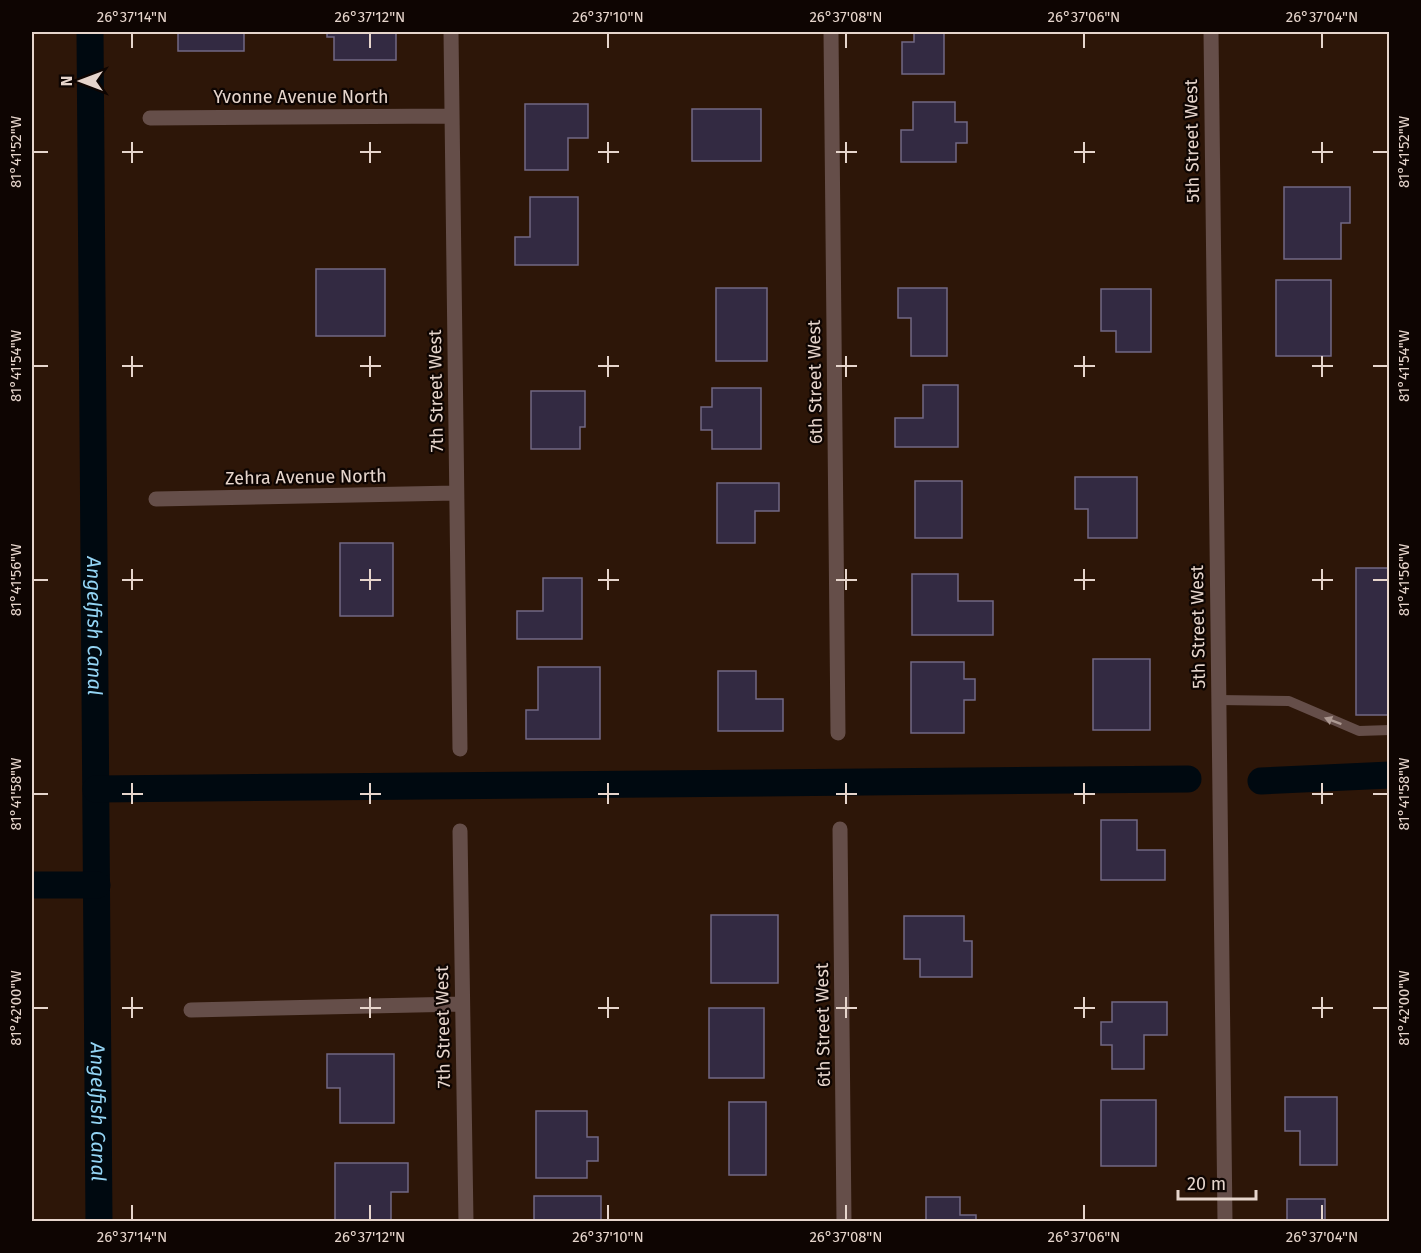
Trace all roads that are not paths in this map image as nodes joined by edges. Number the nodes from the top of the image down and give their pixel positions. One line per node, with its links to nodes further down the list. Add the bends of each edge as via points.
1 (451, 32): 4 (street, 7th Street West)
2 (831, 32): 10 (street, 6th Street West)
3 (1210, 32): 8 (street, 5th Street West)
4 (452, 116): 5 (street, Yvonne Avenue North); 6 (street, 7th Street West)
5 (150, 118)
6 (456, 493): 7 (street, Zehra Avenue North); 11 (street, 7th Street West)
7 (156, 499)
8 (1218, 700): 9 (lane, one-way to 8, via 1359,731 1289,701); 18 (street, 5th Street West)
9 (1389, 730)
10 (838, 733)
11 (460, 749)
12 (840, 829): 17 (street, 6th Street West)
13 (460, 831): 14 (street, 7th Street West)
14 (462, 1004): 15 (street); 16 (street, 7th Street West)
15 (191, 1011)
16 (466, 1221)
17 (844, 1221)
18 (1225, 1221)

